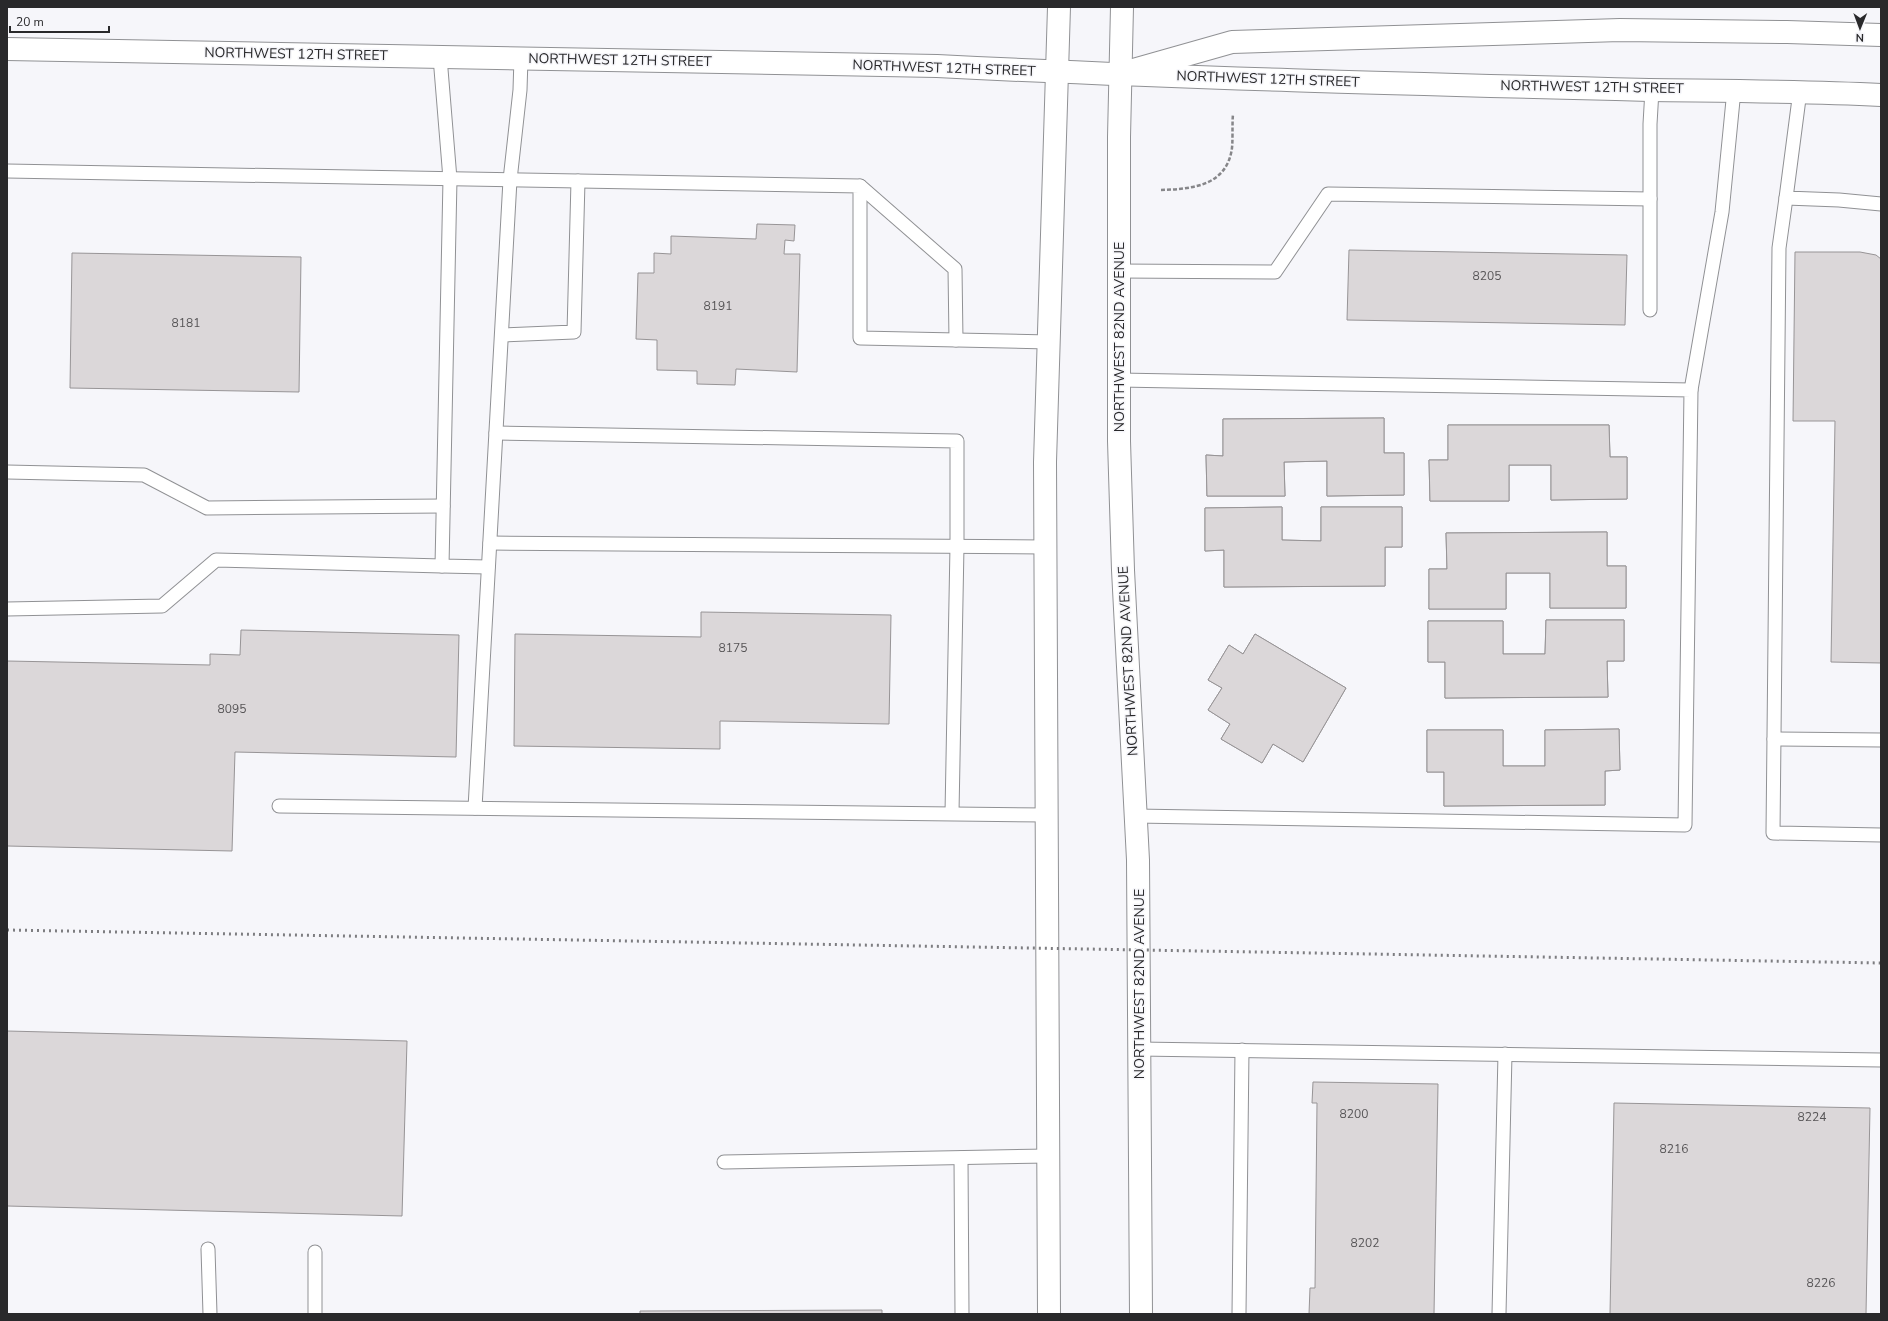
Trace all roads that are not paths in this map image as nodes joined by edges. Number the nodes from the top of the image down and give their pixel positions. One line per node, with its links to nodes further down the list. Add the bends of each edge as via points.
1 (1059, 7): 7 (main road)
2 (1122, 7): 8 (main road, NORTHWEST 82ND AVENUE)
3 (1881, 35): 8 (main road, via 1620,30 1232,42)
4 (7, 49): 5 (main road, NORTHWEST 12TH STREET)
5 (440, 57): 6 (main road, NORTHWEST 12TH STREET); 14 (lane)
6 (521, 58): 7 (main road, NORTHWEST 12TH STREET, via 937,66); 15 (lane)
7 (1057, 73): 8 (main road, NORTHWEST 12TH STREET); 25 (main road)
8 (1119, 74): 9 (main road, NORTHWEST 12TH STREET); 21 (main road, NORTHWEST 82ND AVENUE)
9 (1652, 90): 10 (main road, NORTHWEST 12TH STREET); 19 (lane)
10 (1734, 90): 11 (main road, NORTHWEST 12TH STREET); 27 (lane, via 1722,212)
11 (1800, 91): 12 (main road, NORTHWEST 12TH STREET); 18 (lane)
12 (1881, 95)
13 (7, 171): 14 (lane)
14 (450, 179): 15 (lane); 30 (lane)
15 (510, 180): 16 (lane); 23 (lane)
16 (578, 181): 17 (lane); 23 (lane, via 574,332)
17 (860, 186): 24 (lane, via 955,269); 24 (lane, via 860,338)
18 (1786, 198): 20 (lane); 37 (lane, via 1779,248)
19 (1650, 199): 21 (lane, via 1328,194 1275,272); 22 (lane)
20 (1881, 204)
21 (1119, 271): 26 (main road, NORTHWEST 82ND AVENUE)
22 (1650, 310)
23 (502, 335): 28 (lane)
24 (956, 340): 25 (lane)
25 (1049, 342): 33 (main road)
26 (1119, 380): 27 (lane); 43 (main road, NORTHWEST 82ND AVENUE, via 1121,501)
27 (1691, 390): 43 (lane, via 1685,825)
28 (496, 433): 31 (lane); 32 (lane, via 957,441)
29 (7, 472): 30 (lane, via 144,475 207,508)
30 (443, 506): 34 (lane)
31 (490, 543): 32 (lane); 35 (lane)
32 (957, 546): 33 (lane); 41 (lane)
33 (1045, 547): 42 (main road)
34 (442, 566): 35 (lane); 36 (lane, via 216,560 162,606)
35 (488, 567): 40 (lane)
36 (7, 608)
37 (1774, 739): 38 (lane); 44 (lane, via 1773,833)
38 (1881, 740)
39 (279, 806): 40 (lane)
40 (475, 808): 41 (lane)
41 (952, 813): 42 (lane)
42 (1047, 815): 49 (main road)
43 (1136, 816): 45 (main road, NORTHWEST 82ND AVENUE)
44 (1881, 835)
45 (1139, 1049): 46 (lane); 58 (main road, NORTHWEST 82ND AVENUE)
46 (1242, 1050): 47 (lane); 59 (lane)
47 (1505, 1054): 48 (lane); 60 (lane)
48 (1881, 1060)
49 (1048, 1156): 50 (lane); 57 (main road)
50 (961, 1158): 51 (lane); 56 (lane)
51 (724, 1162)
52 (208, 1249): 54 (lane)
53 (315, 1252): 55 (lane)
54 (210, 1314)
55 (315, 1314)
56 (962, 1314)
57 (1049, 1314)
58 (1140, 1314)
59 (1239, 1314)
60 (1499, 1314)

